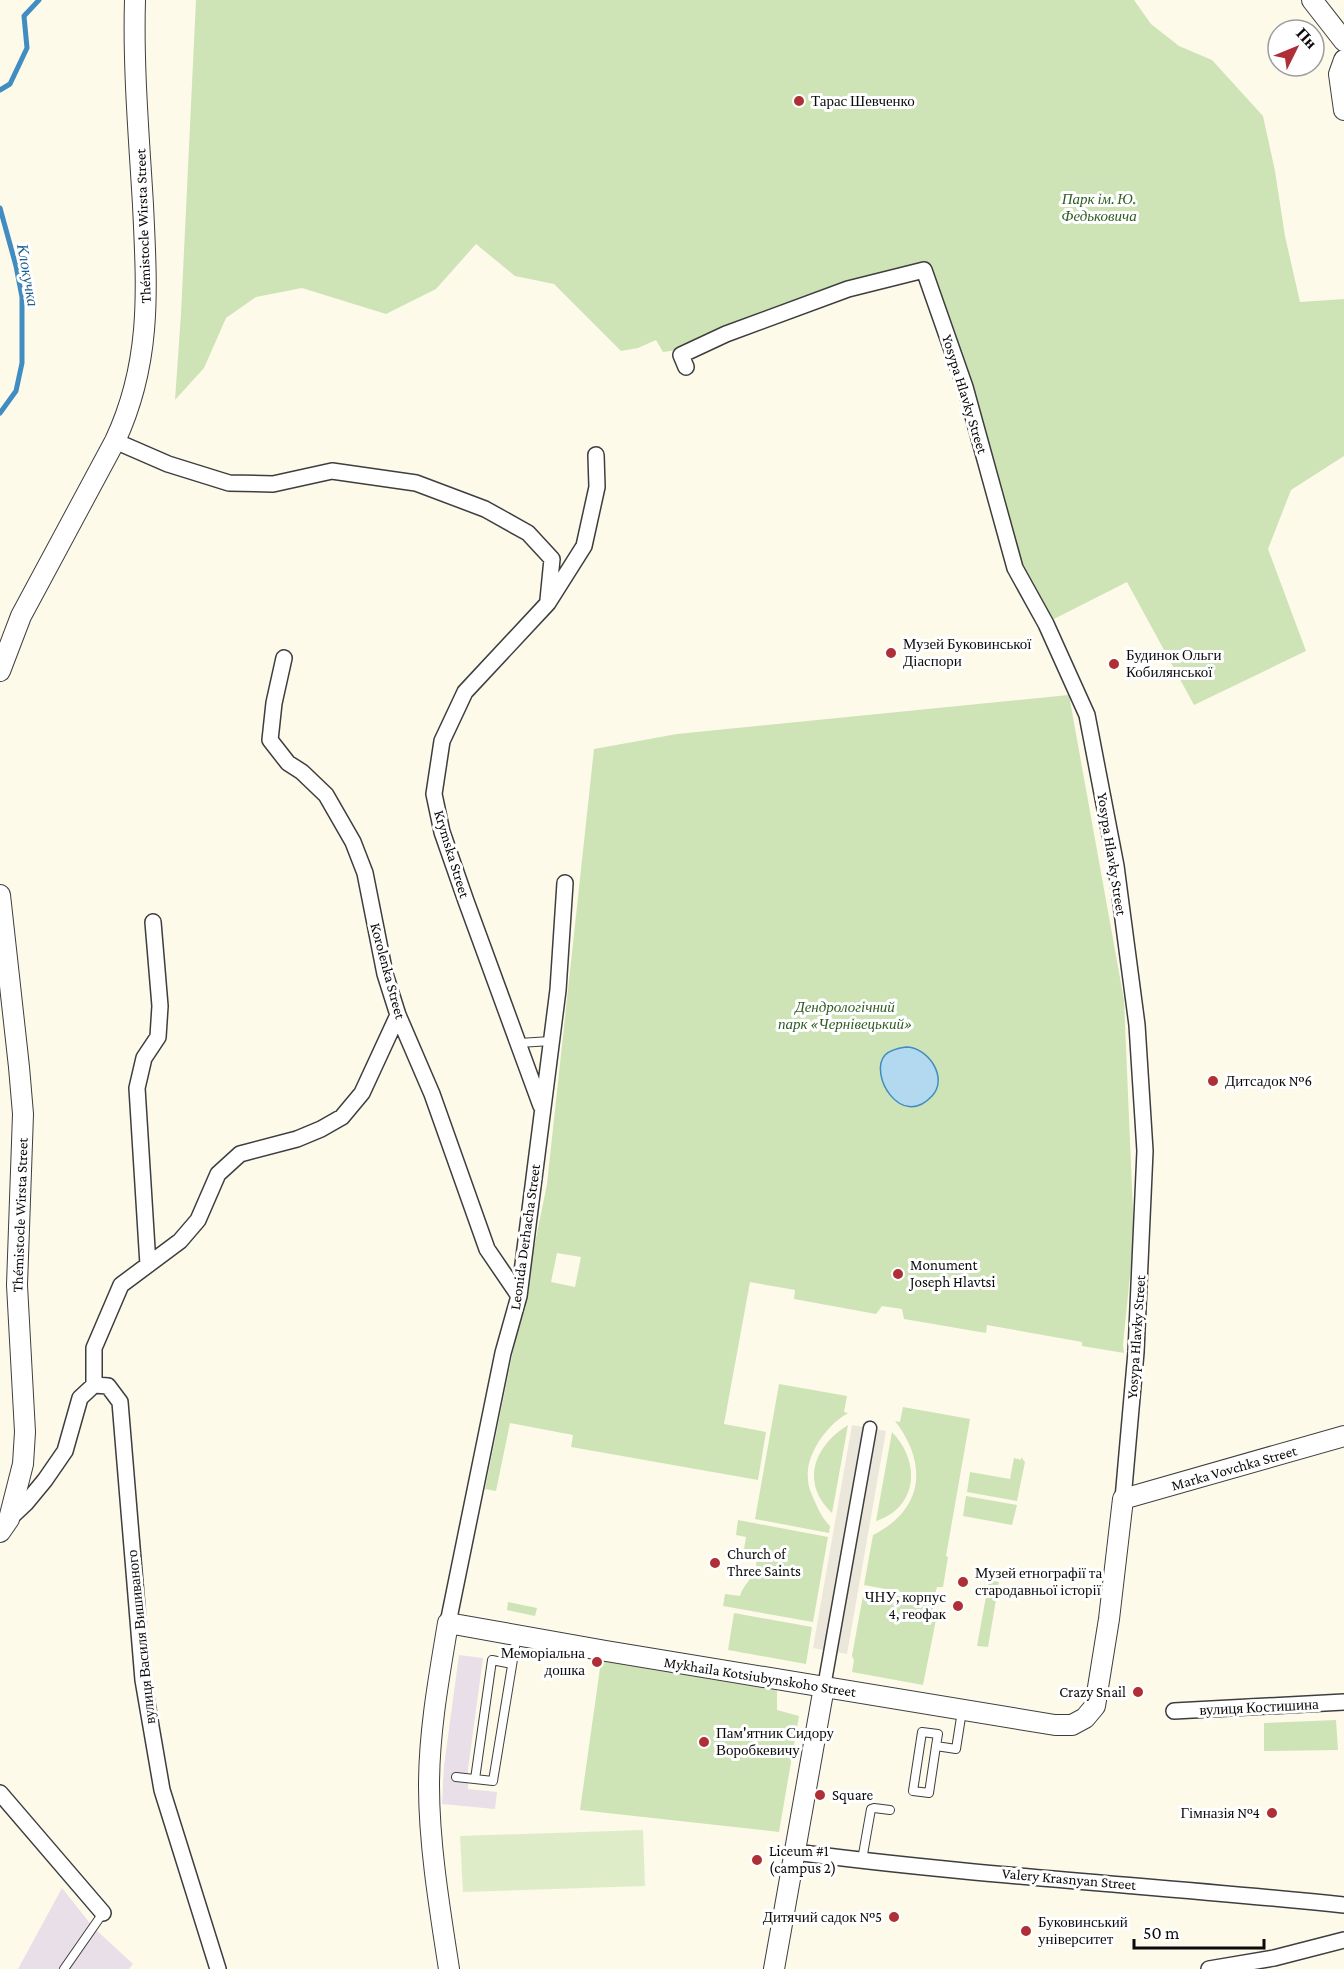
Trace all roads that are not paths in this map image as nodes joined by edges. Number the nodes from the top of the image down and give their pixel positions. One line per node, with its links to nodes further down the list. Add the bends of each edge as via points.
1 (135, 0): 7 (street, Thémistocle Wirsta Street, via 146,322 140,368)
2 (1312, 0): 3 (street)
3 (1344, 41)
4 (1344, 60): 5 (street, via 1339,74)
5 (1344, 110)
6 (686, 367): 24 (street, Yosypa Hlavky Street, via 681,355 726,334 848,289 924,270 965,387 1015,568 1046,624 1087,715 1116,866 1137,1025 1145,1151 1136,1352)
7 (116, 441): 9 (street, via 168,464 229,483 273,484 332,471 416,483 485,509 528,533 552,560); 11 (street, Thémistocle Wirsta Street, via 21,616)
8 (596, 455): 9 (street, Krymska Street, via 597,487 584,546)
9 (548, 603): 17 (street, Krymska Street, via 465,692 442,741 434,794 446,842)
10 (284, 658): 15 (street, Korolenka Street, via 270,740 288,763 326,795 353,843 365,873 385,974)
11 (0, 671)
12 (565, 883): 16 (street, Leonida Derhacha Street)
13 (0, 895): 25 (street, Thémistocle Wirsta Street, via 22,1114 17,1285 25,1432 23,1464)
14 (153, 922): 19 (street, via 160,1006 158,1037 144,1058 137,1088)
15 (398, 1015): 19 (street, via 362,1093 342,1117 297,1139 240,1154 218,1174 198,1220 180,1241); 20 (street, Korolenka Street, via 432,1094 488,1249)
16 (551, 1041): 17 (lane); 18 (street, Leonida Derhacha Street)
17 (519, 1042): 18 (street, Krymska Street)
18 (542, 1111): 20 (street, Leonida Derhacha Street)
19 (148, 1265): 21 (street, via 121,1285 109,1311 94,1348)
20 (519, 1296): 26 (street, Leonida Derhacha Street, via 503,1353)
21 (94, 1384): 25 (street, via 80,1398 65,1451 39,1488); 45 (street, вулиця Василя Вишиваного, via 108,1386 120,1402 150,1724 162,1790)
22 (870, 1428): 29 (street)
23 (1344, 1436): 24 (street, Marka Vovchka Street)
24 (1123, 1499): 33 (street, Yosypa Hlavky Street, via 1095,1706)
25 (4, 1525)
26 (448, 1623): 27 (street, Mykhaila Kotsiubynskoho Street); 46 (street, via 434,1708 429,1787)
27 (516, 1635): 28 (lane); 29 (street, Mykhaila Kotsiubynskoho Street)
28 (512, 1664): 36 (lane, via 493,1781); 36 (lane, via 492,1660)
29 (824, 1688): 31 (street, Mykhaila Kotsiubynskoho Street); 39 (street)
30 (1344, 1702): 32 (street, вулиця Костишина)
31 (963, 1710): 33 (street, Mykhaila Kotsiubynskoho Street); 34 (lane, via 956,1749)
32 (1173, 1711)
33 (1072, 1725)
34 (936, 1746): 34 (lane, via 929,1793 913,1791 922,1732 938,1734)
35 (456, 1777): 36 (lane)
36 (475, 1779)
37 (0, 1793): 42 (street)
38 (890, 1810): 40 (lane, via 871,1809)
39 (795, 1852): 40 (street, Valery Krasnyan Street); 47 (street)
40 (862, 1860): 41 (street, Valery Krasnyan Street)
41 (1344, 1905)
42 (103, 1913): 44 (lane)
43 (1344, 1940): 48 (street)
44 (64, 1969)
45 (218, 1969)
46 (449, 1969)
47 (774, 1969)
48 (1209, 1969)

